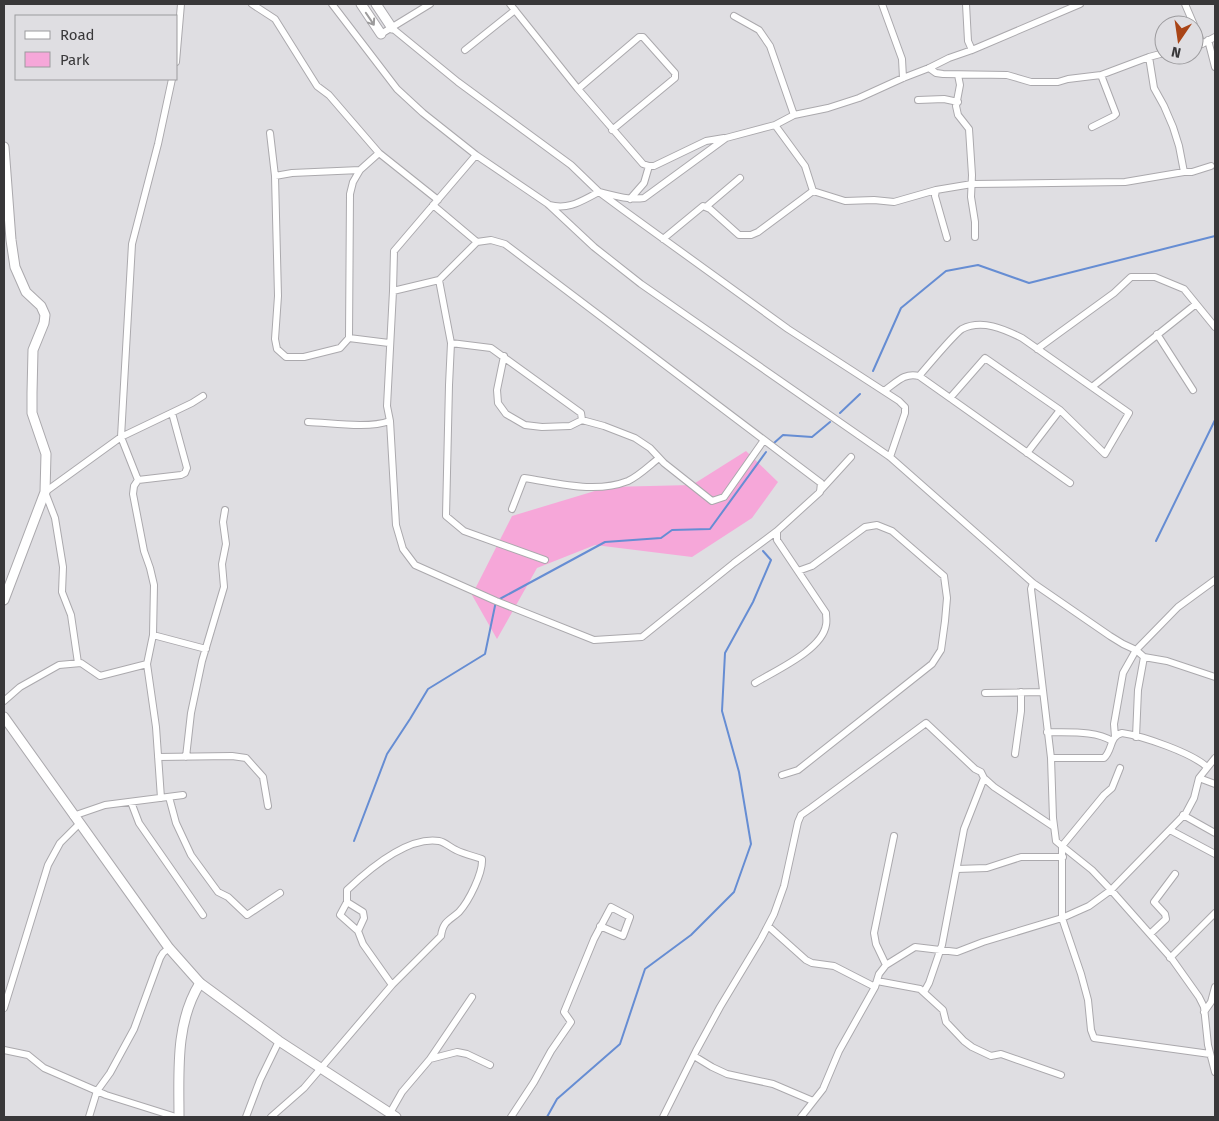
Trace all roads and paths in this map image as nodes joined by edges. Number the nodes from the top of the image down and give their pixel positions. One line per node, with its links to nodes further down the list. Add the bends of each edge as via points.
1 (181, 4): 16 (street)
2 (252, 4): 38 (street, via 274,19 317,86 329,95)
3 (332, 4): 39 (street, via 397,89)
4 (361, 4): 14 (street, one-way to 14)
5 (376, 4): 13 (street)
6 (430, 4): 13 (street)
7 (510, 4): 11 (street)
8 (882, 4): 26 (street, via 902,60)
9 (966, 4): 19 (street, via 968,40)
10 (1080, 4): 19 (street)
11 (515, 10): 18 (street); 28 (street)
12 (734, 16): 31 (street, via 759,30 770,46)
13 (392, 28): 14 (street); 48 (street, via 458,82 571,165)
14 (380, 34)
15 (1215, 37): 17 (street)
16 (178, 39)
17 (1205, 42): 23 (street)
18 (465, 50)
19 (972, 50): 22 (street)
20 (1154, 56): 21 (street)
21 (1149, 57): 25 (street); 43 (street, via 1154,88 1173,127)
22 (929, 68): 24 (street, via 936,73); 26 (street)
23 (1215, 68)
24 (958, 75): 25 (street, via 1007,75 1042,83); 30 (street)
25 (1101, 75): 33 (street, via 1116,114)
26 (903, 78): 31 (street, via 860,98)
27 (172, 80): 80 (street, via 132,244)
28 (578, 89): 34 (street); 34 (street, via 639,37 643,37 675,74 675,78)
29 (918, 100): 30 (street)
30 (958, 102): 46 (street, via 958,115 968,129)
31 (794, 115): 32 (street)
32 (775, 125): 36 (street); 49 (street, via 805,166)
33 (1092, 127)
34 (612, 130): 40 (street, via 643,164)
35 (270, 133): 44 (street)
36 (726, 138): 40 (street, via 706,141); 50 (street, via 644,198)
37 (4, 147): 88 (street, via 15,267 26,292 45,315 33,350 32,413 46,454)
38 (379, 154): 42 (street); 51 (street)
39 (476, 155): 51 (street); 52 (street)
40 (649, 166): 50 (street, via 644,183)
41 (1211, 166): 43 (street)
42 (360, 170): 44 (street); 64 (street, via 350,194)
43 (1184, 172): 46 (street, via 1125,182)
44 (275, 176): 64 (street, via 277,349 286,357 304,357 340,348)
45 (740, 178): 54 (street)
46 (972, 184): 47 (street); 55 (street)
47 (936, 190): 49 (street, via 894,202 845,201); 56 (street)
48 (599, 192): 50 (street); 52 (street, via 573,205 560,208); 57 (street)
49 (813, 192): 54 (street, via 750,235 739,235)
50 (630, 199)
51 (438, 200): 53 (street)
52 (548, 204): 83 (street, via 594,247 641,284)
53 (433, 205): 58 (street); 60 (street, via 394,251)
54 (707, 206): 57 (street)
55 (975, 237)
56 (947, 238)
57 (664, 239): 72 (street, via 788,329)
58 (477, 242): 59 (street); 81 (street, via 491,240 505,244)
59 (439, 280): 60 (street); 66 (street)
60 (393, 291): 65 (street)
61 (1196, 304): 62 (street); 63 (street); 67 (street, via 1184,288 1155,277 1131,278)
62 (1215, 327)
63 (1157, 334): 70 (street); 71 (street)
64 (349, 338): 65 (street)
65 (389, 343): 78 (street, via 387,406)
66 (451, 343): 68 (street, via 491,348); 93 (street, via 446,516 464,531)
67 (1037, 348): 69 (street, via 1005,329 974,326 961,330); 70 (street)
68 (504, 356): 77 (street, via 581,413); 77 (street, via 497,390 498,403 506,414 525,425 542,428 570,426)
69 (919, 376): 72 (street, via 905,376); 74 (street)
70 (1092, 387): 75 (street, via 1129,413 1105,454)
71 (1194, 390)
72 (884, 392): 83 (street, via 905,407)
73 (203, 396): 76 (street)
74 (950, 398): 75 (street, via 985,358); 82 (street)
75 (1060, 410): 82 (street)
76 (172, 413): 80 (street); 86 (street, via 185,472)
77 (582, 420): 85 (street, via 635,438)
78 (390, 421): 79 (street, via 382,424); 92 (street, via 396,525 403,549 415,566 594,640 642,637)
79 (308, 422)
80 (121, 437): 86 (street); 88 (street)
81 (764, 440): 85 (street, via 724,498 712,501); 89 (street, via 821,483)
82 (1027, 453): 87 (street)
83 (890, 456): 96 (street)
84 (851, 457): 89 (street)
85 (659, 458): 90 (street, via 630,480 608,488 524,478)
86 (138, 480): 98 (street, via 133,494 154,585)
87 (1070, 483)
88 (45, 492): 97 (street); 102 (street, via 55,518 63,567 62,592 70,615)
89 (820, 492): 92 (street)
90 (512, 509)
91 (225, 510): 99 (street, via 224,587)
92 (777, 531): 94 (street, via 777,540)
93 (545, 560)
94 (798, 571): 105 (street, via 826,613 826,625 820,639 807,652); 121 (street, via 812,566 865,527 877,525 892,531 944,576 947,598 941,650 932,664 798,770)
95 (1215, 580): 100 (street, via 1178,607)
96 (1033, 583): 100 (street); 107 (street)
97 (4, 600)
98 (153, 635): 99 (street); 103 (street)
99 (206, 649): 116 (street, via 191,713)
100 (1136, 650): 101 (street); 113 (street, via 1123,673)
101 (1144, 657): 104 (street); 112 (street, via 1138,690)
102 (78, 663): 103 (street, via 100,676); 109 (street, via 56,666)
103 (147, 664): 115 (street)
104 (1215, 677)
105 (755, 683)
106 (1021, 692): 107 (street); 108 (street); 114 (street)
107 (1042, 692): 111 (street)
108 (985, 693)
109 (4, 701)
110 (4, 717): 131 (street)
111 (1047, 732): 113 (street, via 1093,734); 117 (street)
112 (1136, 736): 113 (street, via 1122,733); 119 (street, via 1200,760)
113 (1113, 739): 117 (street, via 1104,758)
114 (1015, 754)
115 (158, 757): 116 (street); 127 (street)
116 (186, 757): 129 (street, via 246,758 263,777)
117 (1051, 758): 133 (street)
118 (1215, 758): 119 (street)
119 (1207, 767): 123 (street)
120 (1120, 768): 137 (street, via 1112,788)
121 (782, 775)
122 (984, 778): 133 (street); 140 (street, via 964,829); 149 (street, via 926,723 801,815 784,886)
123 (1199, 778): 124 (street); 130 (street, via 1194,798)
124 (1215, 784)
125 (184, 795): 126 (street)
126 (169, 797): 127 (street); 143 (street, via 187,847 218,892 247,915)
127 (161, 798): 128 (street)
128 (131, 802): 131 (street, via 99,806); 146 (street, via 139,822)
129 (268, 806)
130 (1183, 815): 134 (street); 135 (street)
131 (73, 816): 132 (street)
132 (79, 824): 152 (street); 162 (street, via 60,843 48,866)
133 (1054, 827): 137 (street, via 1056,841)
134 (1170, 830): 138 (street); 142 (street)
135 (1215, 833)
136 (894, 836): 155 (street, via 874,933)
137 (1062, 846): 139 (street); 142 (street)
138 (1215, 854)
139 (1062, 857): 140 (street, via 1021,857 986,868); 147 (street)
140 (957, 868): 153 (street)
141 (1175, 874): 151 (street, via 1154,902 1166,919)
142 (1111, 890): 147 (street, via 1089,906); 151 (street)
143 (280, 893)
144 (347, 902): 150 (street, via 340,915); 150 (street, via 363,912); 158 (street, via 347,890 358,879 394,853 424,841 441,841 482,859 476,882 460,911 447,921 441,936)
145 (1215, 913): 154 (street)
146 (203, 915)
147 (1062, 918): 153 (street, via 957,952); 167 (street, via 1088,1000 1094,1038)
148 (600, 926): 148 (street, via 611,906 630,917 622,936); 181 (street, via 564,1012 571,1022)
149 (768, 926): 157 (street, via 806,960 834,966); 168 (street)
150 (358, 931): 158 (street, via 363,944)
151 (1150, 934): 154 (street)
152 (169, 948): 156 (street); 174 (street, via 160,958 134,1029)
153 (940, 950): 155 (street, via 915,947); 160 (street)
154 (1170, 958): 163 (street, via 1202,1001)
155 (886, 965): 157 (street)
156 (200, 983): 164 (street); 178 (street, via 186,1012 180,1051)
157 (876, 984): 160 (street, via 916,987); 175 (street, via 823,1089)
158 (392, 985): 171 (street)
159 (1215, 987): 163 (street)
160 (924, 992): 173 (street, via 942,1010 952,1029 972,1048 991,1056 1001,1054)
161 (472, 997): 169 (street)
162 (4, 1008)
163 (1204, 1012): 165 (street)
164 (279, 1041): 171 (street); 179 (street)
165 (1212, 1045): 167 (street)
166 (4, 1050): 174 (street, via 28,1055 44,1068)
167 (1210, 1054): 172 (street)
168 (694, 1056): 175 (street, via 727,1074 773,1084); 182 (street)
169 (430, 1059): 170 (street, via 457,1052); 176 (street, via 402,1092)
170 (490, 1065)
171 (322, 1068): 176 (street); 180 (street)
172 (1215, 1072)
173 (1061, 1075)
174 (98, 1091): 177 (street); 178 (street)
175 (813, 1101): 183 (street)
176 (393, 1115)
177 (89, 1117)
178 (178, 1117)
179 (246, 1117)
180 (271, 1117)
181 (511, 1117)
182 (663, 1117)
183 (801, 1117)

